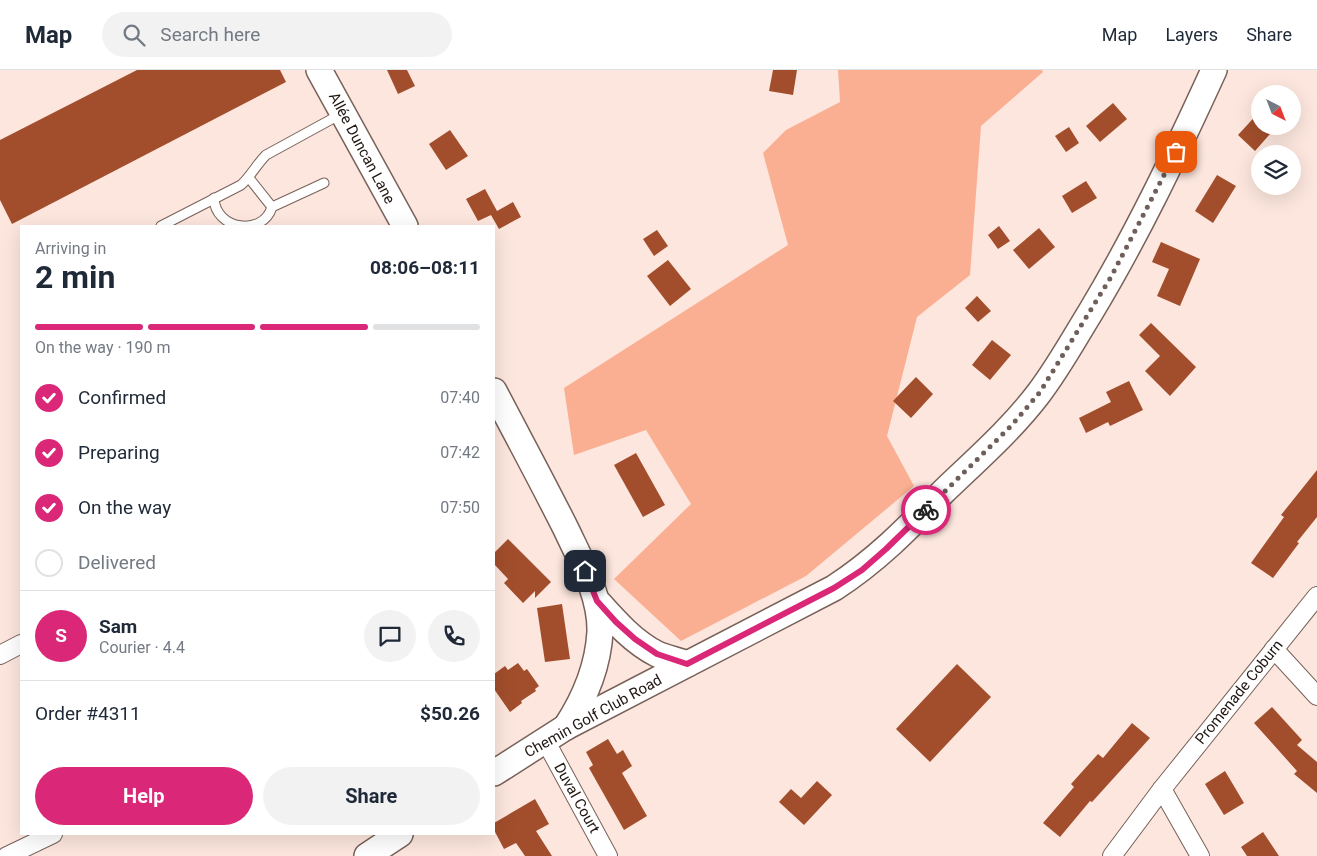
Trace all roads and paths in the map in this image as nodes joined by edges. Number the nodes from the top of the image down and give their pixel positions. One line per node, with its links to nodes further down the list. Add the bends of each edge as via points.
1 (320, 70): 3 (street, Allée Duncan Lane)
2 (1214, 70): 18 (street, Chemin Golf Club Road, via 1176,152 1111,277 1040,392 1012,425 862,570 834,588)
3 (343, 112): 4 (lane, via 266,155); 11 (street, Allée Duncan Lane)
4 (249, 178): 6 (lane); 7 (lane)
5 (324, 183): 7 (lane)
6 (214, 198): 8 (lane); 9 (lane, via 218,215)
7 (272, 207): 10 (lane, via 269,216)
8 (163, 225)
9 (236, 225)
10 (252, 225)
11 (404, 225)
12 (495, 394): 14 (street, via 555,506)
13 (1317, 596): 16 (street, Promenade Coburn)
14 (597, 601): 18 (street, via 635,639 657,654); 20 (street, via 598,655 581,704)
15 (20, 645): 17 (street)
16 (1274, 649): 19 (street); 23 (street, Promenade Coburn)
17 (0, 655)
18 (687, 664): 20 (street, Chemin Golf Club Road)
19 (1317, 696)
20 (566, 727): 21 (street, Chemin Golf Club Road)
21 (545, 740): 22 (street, Chemin Golf Club Road); 28 (street, Duval Court)
22 (495, 772)
23 (1162, 789): 29 (street, Promenade Coburn); 30 (street)
24 (51, 835): 26 (street)
25 (398, 835): 27 (street)
26 (8, 856)
27 (367, 856)
28 (608, 856)
29 (1112, 856)
30 (1200, 856)

